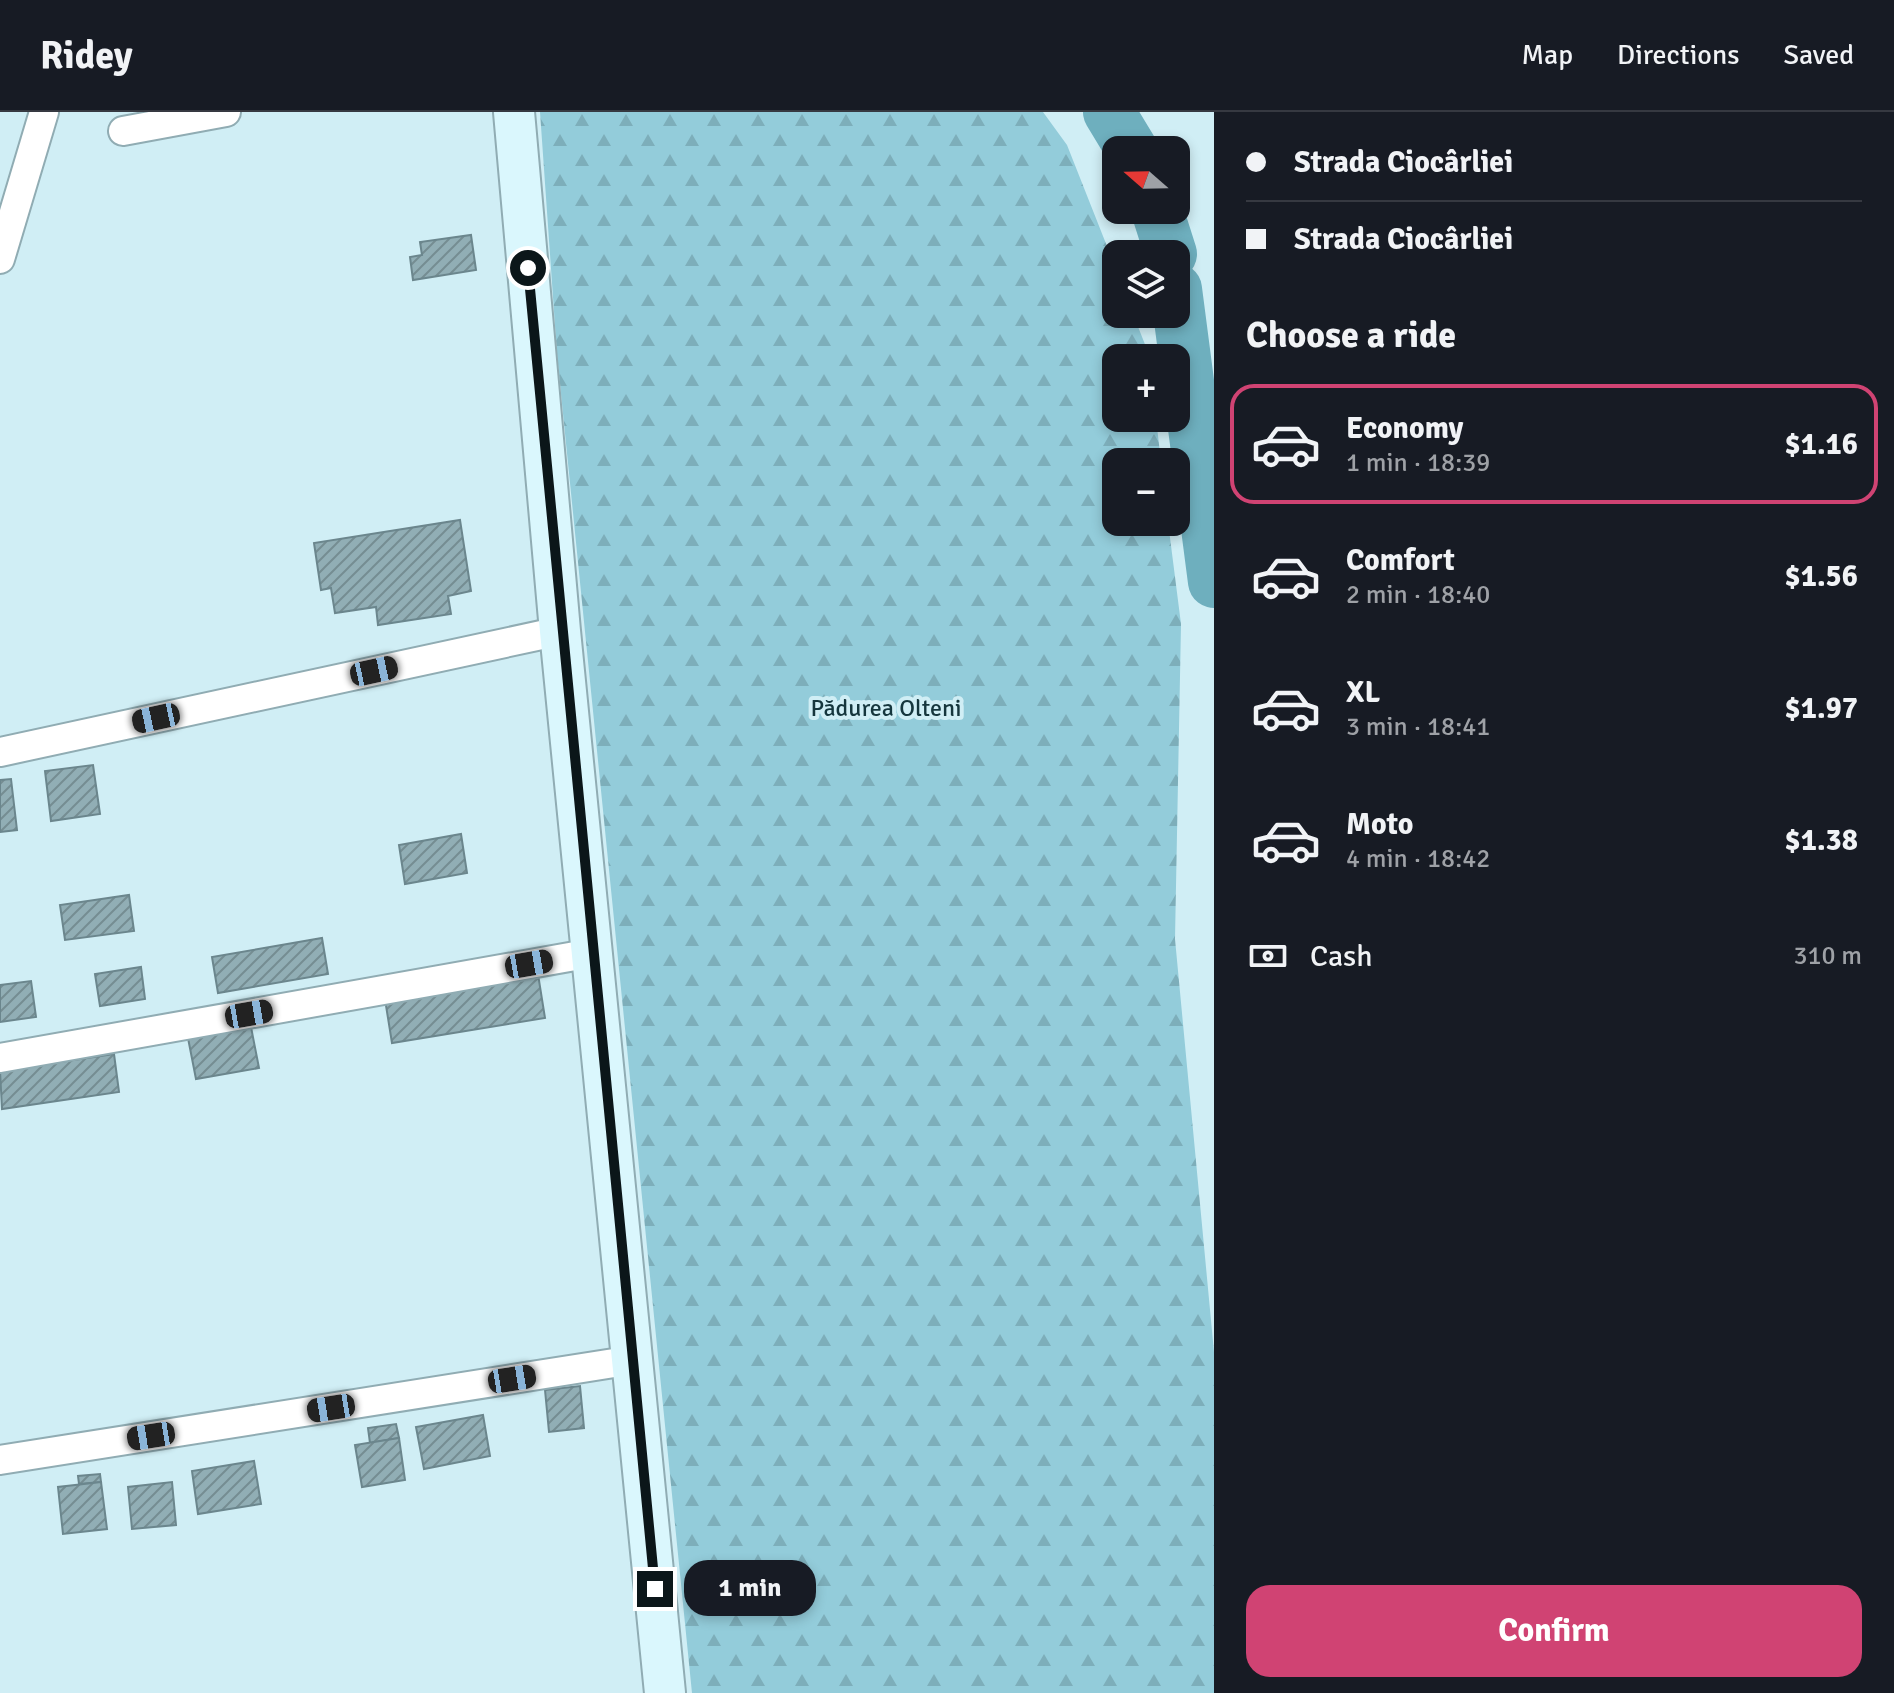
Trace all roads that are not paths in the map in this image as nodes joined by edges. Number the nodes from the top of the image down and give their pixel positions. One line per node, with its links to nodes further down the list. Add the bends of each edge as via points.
1 (44, 112): 5 (street)
2 (226, 112): 4 (street)
3 (514, 112): 6 (street)
4 (123, 131)
5 (0, 259)
6 (560, 631): 7 (street); 8 (street)
7 (0, 752)
8 (592, 953): 9 (street); 10 (street)
9 (0, 1058)
10 (633, 1360): 11 (street); 12 (street)
11 (0, 1460)
12 (665, 1693)

